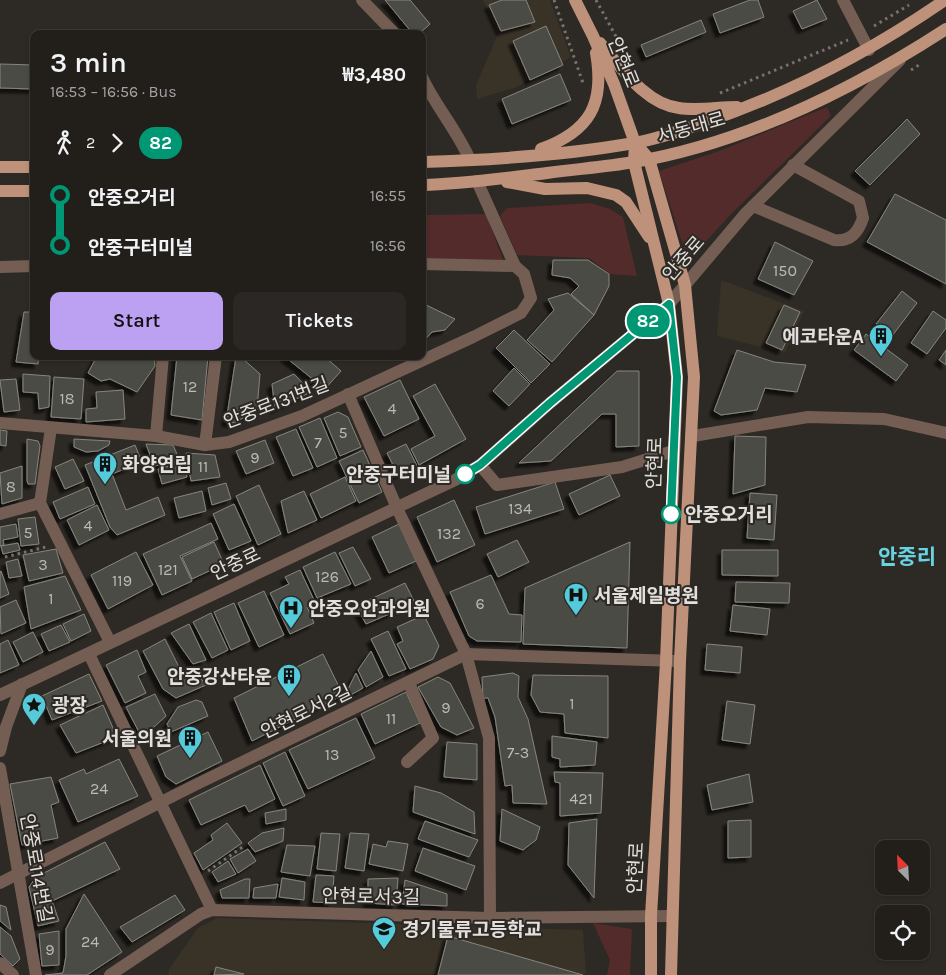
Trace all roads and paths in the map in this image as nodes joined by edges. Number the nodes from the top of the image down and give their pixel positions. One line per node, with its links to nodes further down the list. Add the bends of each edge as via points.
1 (362, 0): 10 (street)
2 (554, 0): 17 (path)
3 (575, 0): 11 (main road, 안현로)
4 (596, 0): 13 (path)
5 (843, 0): 14 (street)
6 (945, 0): 14 (main road, 서동대로)
7 (910, 4): 8 (path)
8 (874, 26)
9 (946, 29): 15 (main road, 서동대로)
10 (391, 30)
11 (594, 36): 19 (main road, via 637,86 655,99 678,108); 20 (main road, 안현로); 21 (main road, via 598,92 591,115 566,137)
12 (849, 40): 18 (path)
13 (624, 50)
14 (869, 50): 19 (main road, 서동대로)
15 (903, 57): 22 (main road, 서동대로, via 782,116 717,140); 26 (street, 안중로)
16 (426, 86): 23 (street, via 460,136)
17 (584, 87)
18 (712, 96)
19 (751, 106): 20 (main road, 서동대로)
20 (635, 143): 21 (main road, 서동대로); 22 (main road); 25 (main road, 안현로)
21 (521, 157): 23 (main road, 서동대로)
22 (650, 159): 25 (main road, 서동대로); 40 (main road, 안현로)
23 (470, 160): 24 (main road, 서동대로)
24 (426, 162)
25 (634, 162): 29 (main road, 서동대로); 35 (main road, 안현로)
26 (793, 165): 34 (street, 안중로); 34 (street, via 859,201 863,218 854,236 844,241 834,240)
27 (30, 167): 28 (main road)
28 (0, 168)
29 (495, 180): 30 (main road, 서동대로); 35 (main road, via 545,189 587,188 616,195 632,209)
30 (477, 181): 31 (main road, 서동대로); 38 (street)
31 (426, 185)
32 (0, 191): 33 (main road)
33 (30, 191)
34 (753, 206): 40 (street, 안중로)
35 (656, 248): 41 (main road, 안현로)
36 (426, 264): 38 (street)
37 (30, 266): 39 (street)
38 (515, 266): 42 (street, via 524,274 531,298 521,313)
39 (0, 267)
40 (685, 285): 41 (street, 안중로); 51 (main road, 안현로, via 694,377)
41 (669, 304): 53 (main road, 안현로, via 677,363); 54 (street, 안중로)
42 (426, 358)
43 (163, 360): 50 (street)
44 (216, 360): 52 (street)
45 (423, 360): 46 (street)
46 (348, 394): 52 (street, 안중로131번길, via 254,434 229,442); 56 (street, 안중로131번길)
47 (0, 423): 48 (street, 안중로131번길)
48 (51, 428): 50 (street, 안중로131번길); 55 (street)
49 (946, 433): 51 (street, via 884,419 808,417)
50 (156, 436): 52 (street, 안중로131번길)
51 (693, 436): 63 (main road, 안현로)
52 (205, 444)
53 (673, 452): 54 (street, via 622,467 497,485); 64 (main road, 안현로)
54 (480, 465): 56 (street, 안중로)
55 (40, 504): 57 (street); 58 (street)
56 (396, 508): 60 (street, 안중로); 62 (street)
57 (0, 514)
58 (59, 544): 59 (path); 60 (street)
59 (5, 557)
60 (110, 642): 61 (street, 안중로)
61 (89, 654): 66 (street, 안중로); 71 (street)
62 (466, 654): 64 (street, 안현로서2길); 65 (street, 안현로서2길); 79 (street, via 489,738)
63 (680, 661): 64 (street, 안현로서2길); 78 (main road, 안현로)
64 (666, 662): 77 (main road, 안현로)
65 (408, 683): 69 (street, via 433,738); 71 (street, 안현로서2길)
66 (22, 684): 67 (street, 안중로); 68 (street)
67 (0, 695)
68 (0, 751)
69 (407, 762)
70 (0, 768): 73 (street, 안중로114번길)
71 (161, 802): 73 (street, 안현로서2길); 74 (street)
72 (244, 846): 74 (path)
73 (19, 872): 75 (street, 안현로서2길); 82 (street, 안중로114번길)
74 (197, 879): 76 (street)
75 (0, 883)
76 (212, 910): 79 (street, 안현로서3길); 83 (street, 안현로서3길, via 201,914)
77 (651, 916): 78 (street, 안현로서3길); 79 (street, 안현로서3길); 84 (main road, 안현로)
78 (671, 916): 85 (main road, 안현로)
79 (490, 918)
80 (0, 963): 81 (street)
81 (13, 975)
82 (36, 975)
83 (110, 975)
84 (651, 975)
85 (670, 975)

